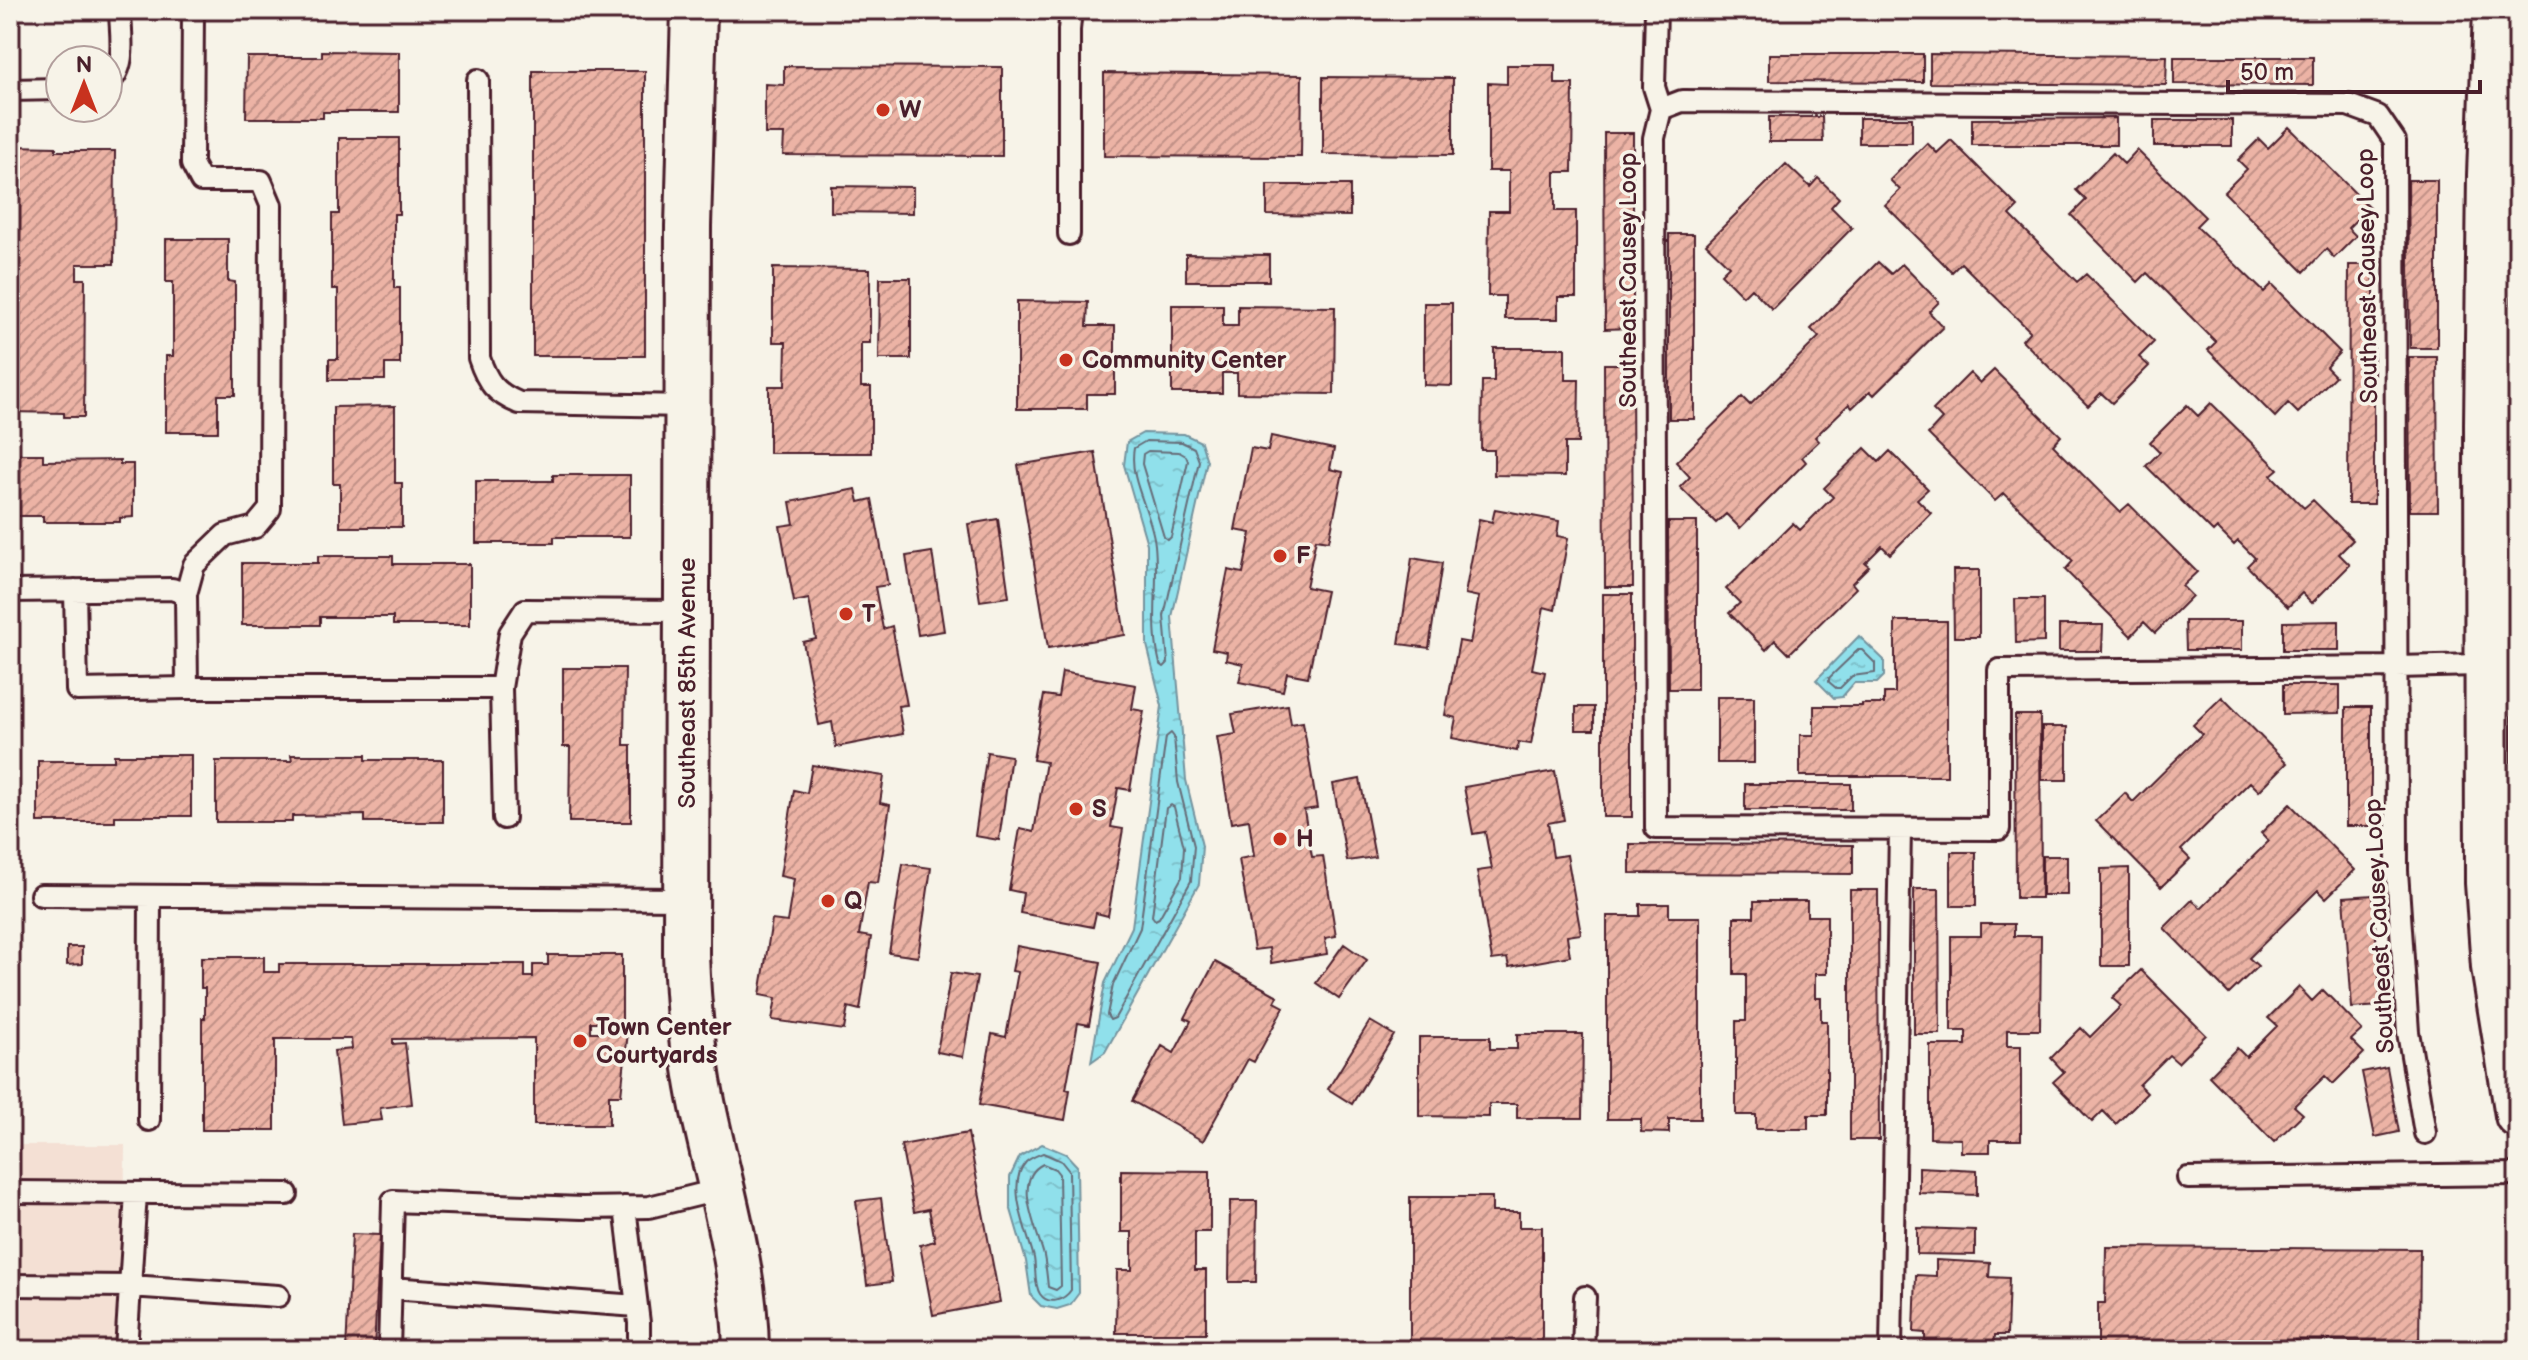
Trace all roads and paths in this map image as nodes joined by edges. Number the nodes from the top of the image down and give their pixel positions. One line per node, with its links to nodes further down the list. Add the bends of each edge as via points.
1 (120, 10): 7 (lane)
2 (193, 10): 16 (lane, via 192,164 201,181 261,181 271,205 270,509 255,527 225,535 194,565)
3 (694, 10): 13 (street, Southeast 85th Avenue)
4 (1071, 10): 12 (lane)
5 (1656, 10): 11 (lane, via 1654,87)
6 (2496, 10): 18 (street, via 2488,319)
7 (121, 44)
8 (478, 80): 13 (lane, via 479,358 486,379 519,403)
9 (44, 89): 10 (lane)
10 (10, 90)
11 (1661, 109): 19 (lane, Southeast Causey Loop, via 1682,101 2348,105 2378,116 2395,141); 23 (lane, Southeast Causey Loop, via 1654,138 1656,828)
12 (1069, 234)
13 (688, 406): 17 (street, Southeast 85th Avenue)
14 (75, 590): 15 (lane); 16 (lane, via 172,589); 20 (lane, via 77,690)
15 (10, 591)
16 (186, 594): 20 (lane)
17 (687, 611): 21 (lane, via 525,610 510,633); 26 (street, Southeast 85th Avenue)
18 (2503, 665): 19 (lane, Southeast Causey Loop); 27 (street, via 2488,861 2491,940)
19 (2397, 667): 23 (lane, Southeast Causey Loop, via 1999,670 1999,829); 29 (lane, Southeast Causey Loop, via 2397,871 2408,1032)
20 (187, 688): 21 (lane)
21 (501, 688): 22 (lane)
22 (504, 818)
23 (1900, 829): 48 (lane)
24 (41, 895): 25 (lane)
25 (150, 896): 26 (lane); 28 (lane)
26 (686, 899): 32 (street, Southeast 85th Avenue, via 692,1044)
27 (2518, 1115)
28 (149, 1120)
29 (2425, 1133)
30 (2518, 1174): 31 (lane)
31 (2188, 1178)
32 (722, 1189): 36 (lane, via 649,1207); 46 (street, Southeast 85th Avenue, via 743,1293)
33 (10, 1192): 34 (lane)
34 (136, 1193): 35 (lane); 38 (lane)
35 (287, 1194)
36 (625, 1207): 39 (lane, via 393,1201); 42 (lane)
37 (10, 1285): 38 (lane)
38 (130, 1286): 40 (lane); 43 (lane)
39 (391, 1288): 42 (lane); 44 (lane)
40 (278, 1296)
41 (1585, 1297): 47 (lane)
42 (637, 1306): 45 (lane)
43 (126, 1350)
44 (389, 1350)
45 (639, 1350)
46 (746, 1350)
47 (1583, 1350)
48 (1891, 1350)

